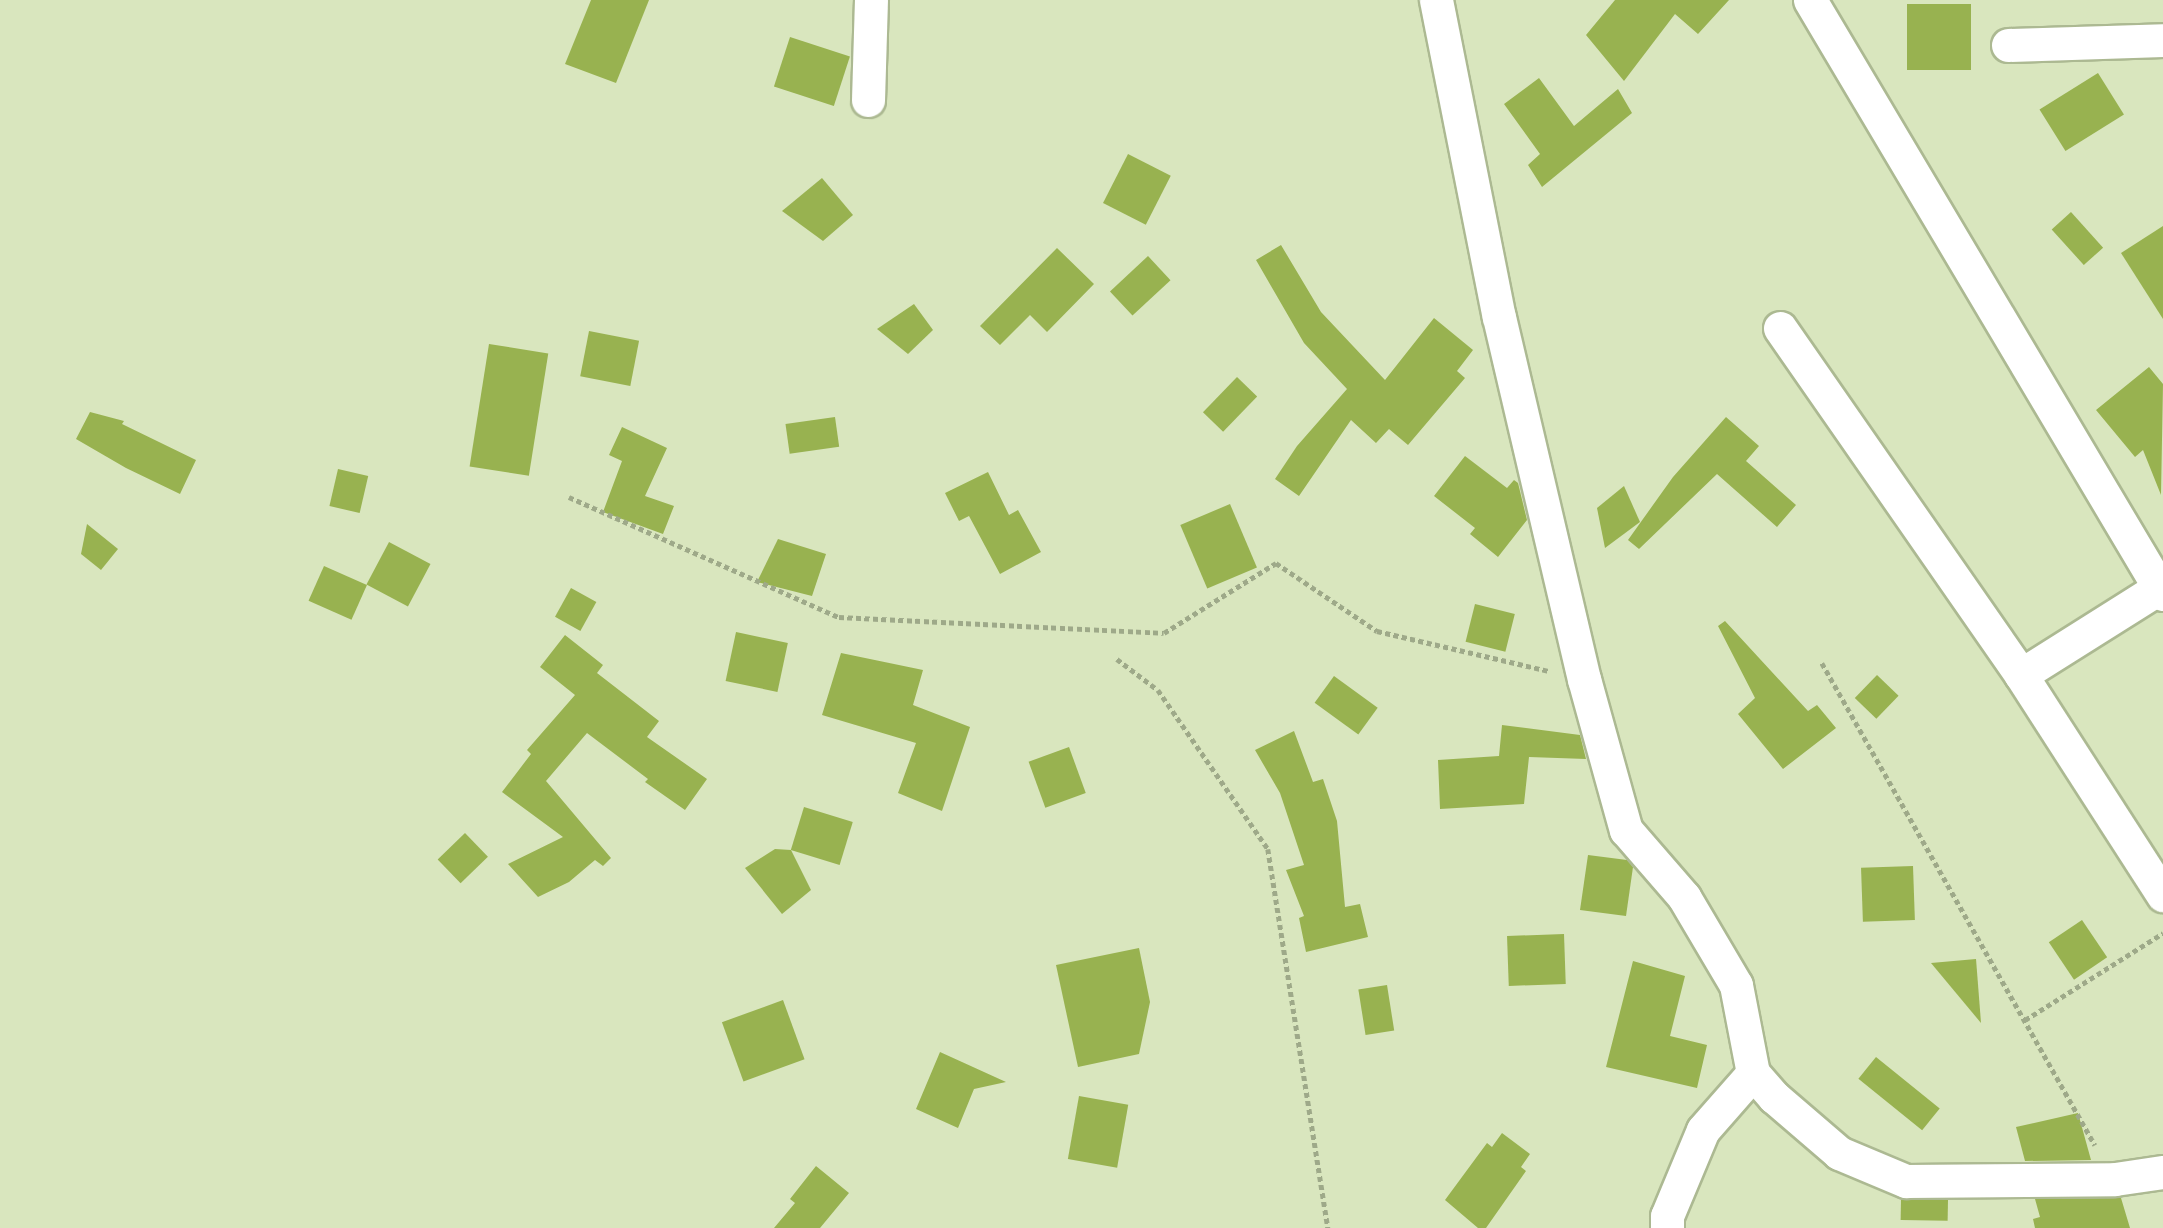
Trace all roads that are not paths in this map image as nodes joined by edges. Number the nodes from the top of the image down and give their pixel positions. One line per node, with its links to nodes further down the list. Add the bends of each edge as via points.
1 (871, 0): 6 (street)
2 (1436, 0): 11 (street, via 1499,317 1584,679 1626,830 1684,897 1736,985)
3 (1810, 0): 8 (street)
4 (2163, 40): 5 (street)
5 (2008, 45)
6 (868, 100)
7 (1780, 328): 9 (street)
8 (2161, 591): 9 (street)
9 (2021, 675): 10 (street)
10 (2163, 895)
11 (1753, 1073): 12 (street, via 1839,1153 1906,1181 2115,1179); 13 (street, via 1703,1130)
12 (2163, 1172)
13 (1667, 1228)

